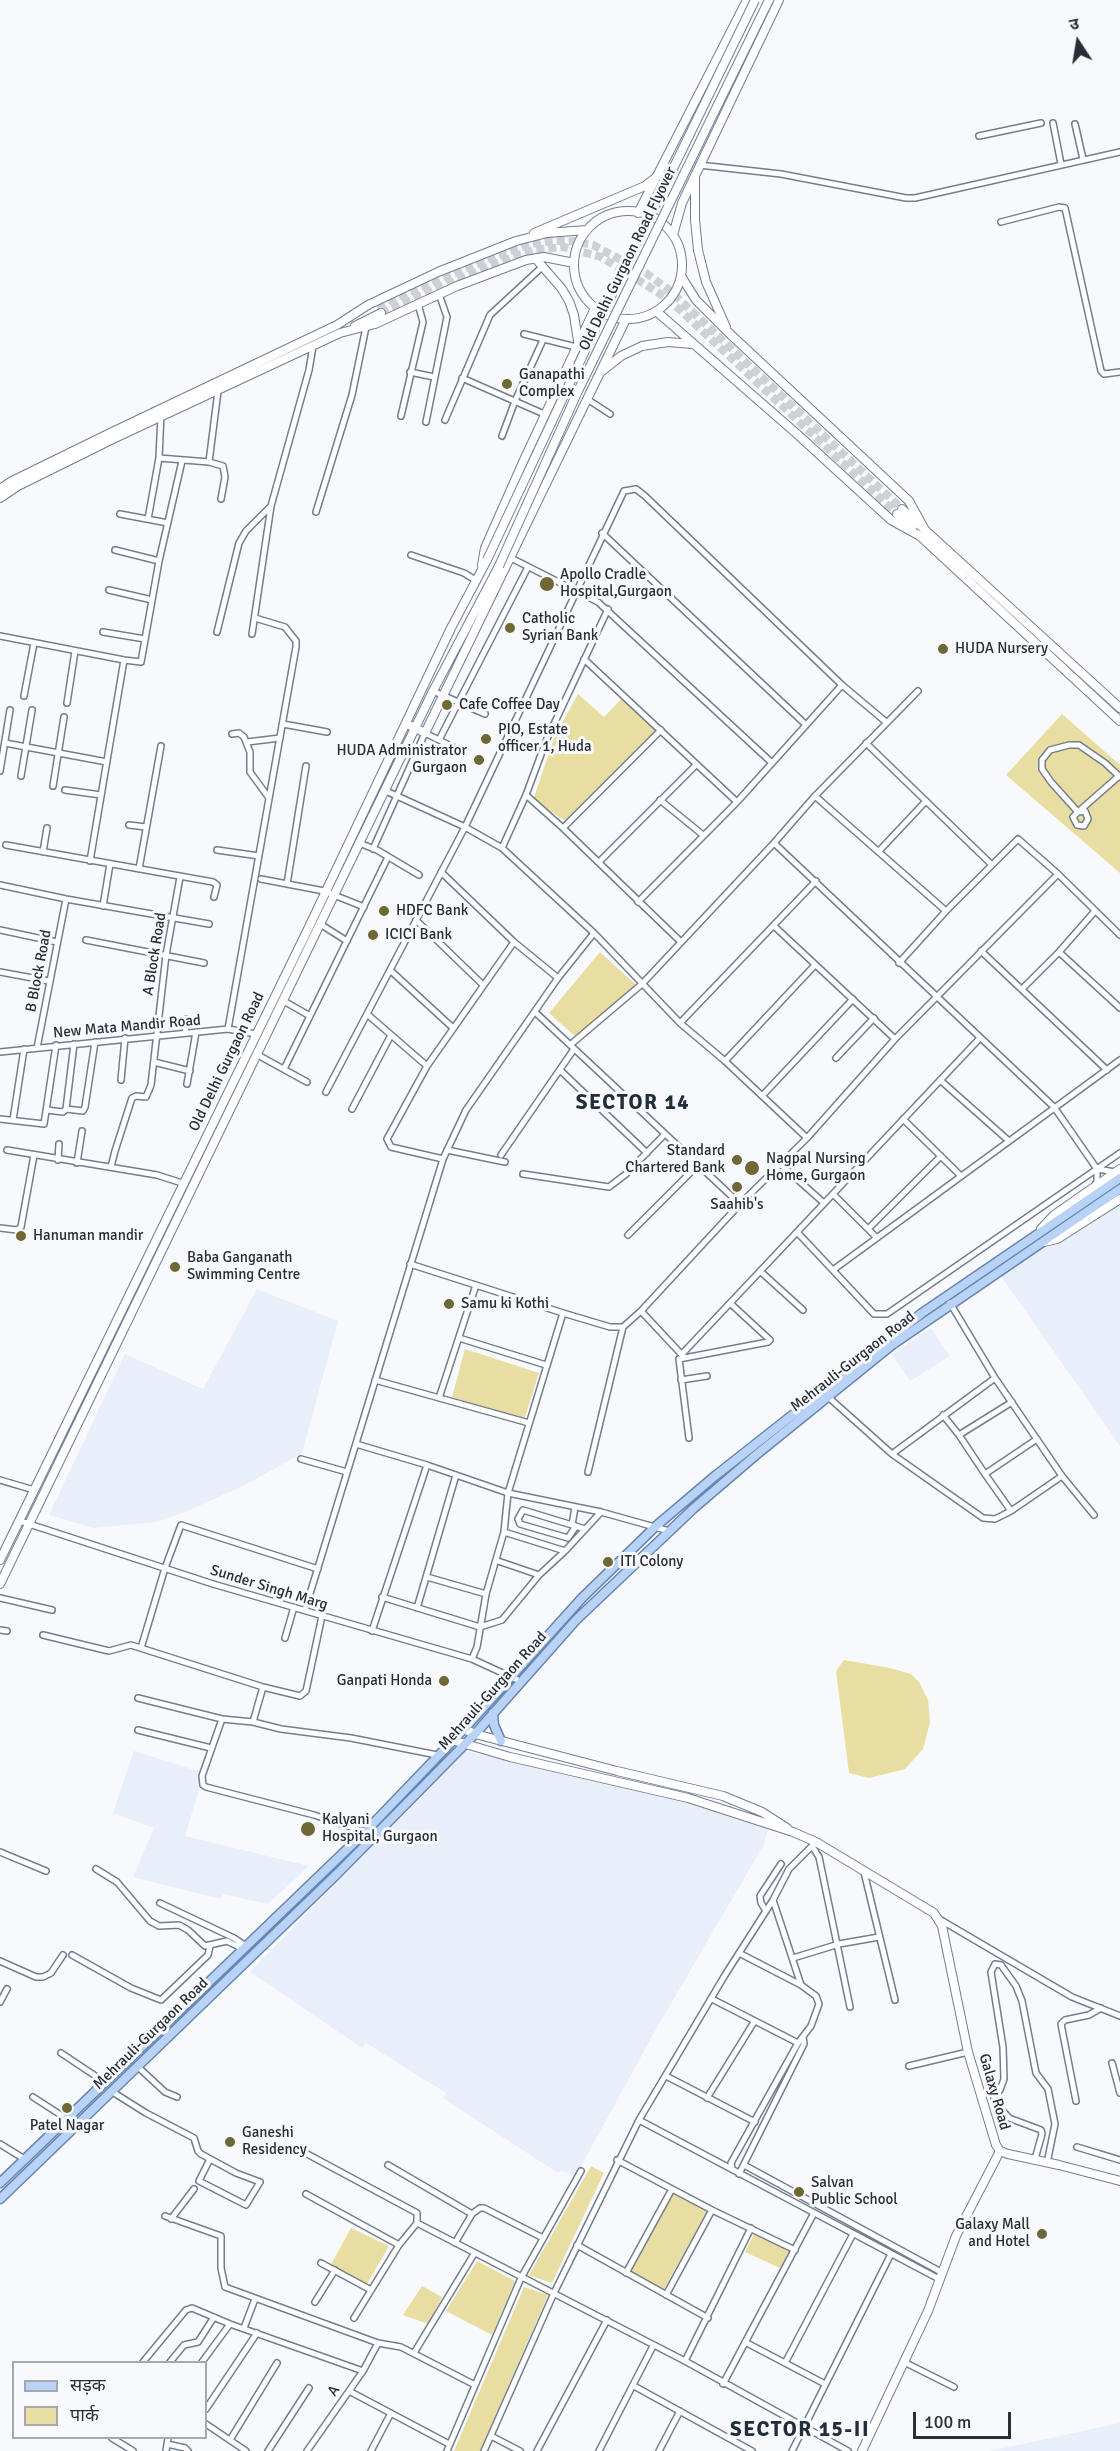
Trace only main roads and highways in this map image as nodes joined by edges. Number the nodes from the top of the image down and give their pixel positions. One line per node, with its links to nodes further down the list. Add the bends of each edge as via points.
1 (747, 0): 6 (main road)
2 (755, 0): 28 (main road, Old Delhi Gurgaon Road Flyover, bridge)
3 (769, 0): 29 (main road, Old Delhi Gurgaon Road Flyover, bridge, via 578,391 499,566)
4 (779, 0): 5 (main road)
5 (697, 169): 9 (main road, via 678,211); 19 (main road, via 696,237 700,264)
6 (657, 177): 7 (main road); 10 (main road, via 645,186)
7 (638, 213): 8 (main road, via 603,217); 9 (main road, via 654,218)
8 (587, 230): 10 (main road, via 547,233); 12 (main road, via 577,247)
9 (673, 235): 13 (main road, via 682,260)
10 (516, 241): 18 (main road, via 368,305)
11 (536, 259): 12 (main road); 18 (main road, via 439,294 366,327); 21 (main road, via 568,301 574,315)
12 (574, 263): 14 (main road, via 578,287)
13 (681, 276): 16 (main road, via 672,297); 19 (main road, via 696,300)
14 (595, 308): 17 (main road); 21 (main road)
15 (379, 310): 18 (main road)
16 (656, 311): 17 (main road); 20 (main road)
17 (626, 319): 22 (main road)
18 (338, 329): 23 (main road); 23 (main road, via 313,346)
19 (729, 333): 27 (main road, via 909,501)
20 (694, 344): 22 (main road, via 668,342 633,349); 27 (main road, via 891,520)
21 (577, 345): 28 (main road, via 489,539)
22 (598, 376): 33 (main road, via 425,733)
23 (161, 413): 24 (main road); 25 (main road)
24 (0, 489)
25 (0, 498)
26 (899, 511): 27 (main road)
27 (923, 533): 30 (main road); 31 (main road)
28 (478, 578): 32 (main road, Old Delhi Gurgaon Road)
29 (433, 691): 33 (main road, Old Delhi Gurgaon Road)
30 (1120, 708)
31 (1120, 721)
32 (406, 724): 33 (main road); 34 (main road, Old Delhi Gurgaon Road)
33 (415, 728): 34 (main road, Old Delhi Gurgaon Road, via 256,1054)
34 (224, 1107): 36 (main road, Old Delhi Gurgaon Road)
35 (1119, 1173): 37 (main road, Mehrauli-Gurgaon Road); 38 (main road, via 1051,1218)
36 (188, 1185): 40 (main road, Old Delhi Gurgaon Road); 41 (main road, Old Delhi Gurgaon Road, via 124,1328)
37 (1115, 1192): 38 (main road, Mehrauli-Gurgaon Road); 38 (main road, via 1057,1239)
38 (1039, 1239): 39 (main road, Mehrauli-Gurgaon Road, via 890,1342)
39 (825, 1394): 42 (main road, Mehrauli-Gurgaon Road, via 669,1531 576,1620); 43 (main road, Mehrauli-Gurgaon Road, via 656,1526 582,1598)
40 (0, 1560)
41 (0, 1584)
42 (493, 1713): 44 (main road, Mehrauli-Gurgaon Road); 46 (main road)
43 (464, 1729): 44 (main road); 45 (main road, Mehrauli-Gurgaon Road)
44 (475, 1734): 46 (main road); 47 (main road, Mehrauli-Gurgaon Road)
45 (452, 1740): 47 (main road); 49 (main road, Mehrauli-Gurgaon Road)
46 (501, 1741): 48 (main road, via 723,1796 762,1812)
47 (464, 1745): 48 (main road, via 688,1798); 49 (main road, Mehrauli-Gurgaon Road, via 338,1873)
48 (793, 1832): 53 (main road, Galaxy Road, via 939,1918 968,2052)
49 (249, 1947): 50 (main road, Mehrauli-Gurgaon Road); 50 (main road, Mehrauli-Gurgaon Road, via 137,2066)
50 (108, 2087): 51 (main road, Mehrauli-Gurgaon Road); 52 (main road, Mehrauli-Gurgaon Road)
51 (79, 2109): 52 (main road); 55 (main road, Mehrauli-Gurgaon Road)
52 (87, 2115): 56 (main road, Mehrauli-Gurgaon Road)
53 (1000, 2151): 54 (main road, Galaxy Road); 57 (main road, via 956,2236 928,2311)
54 (1120, 2181)
55 (0, 2183)
56 (0, 2199)
57 (862, 2451)

